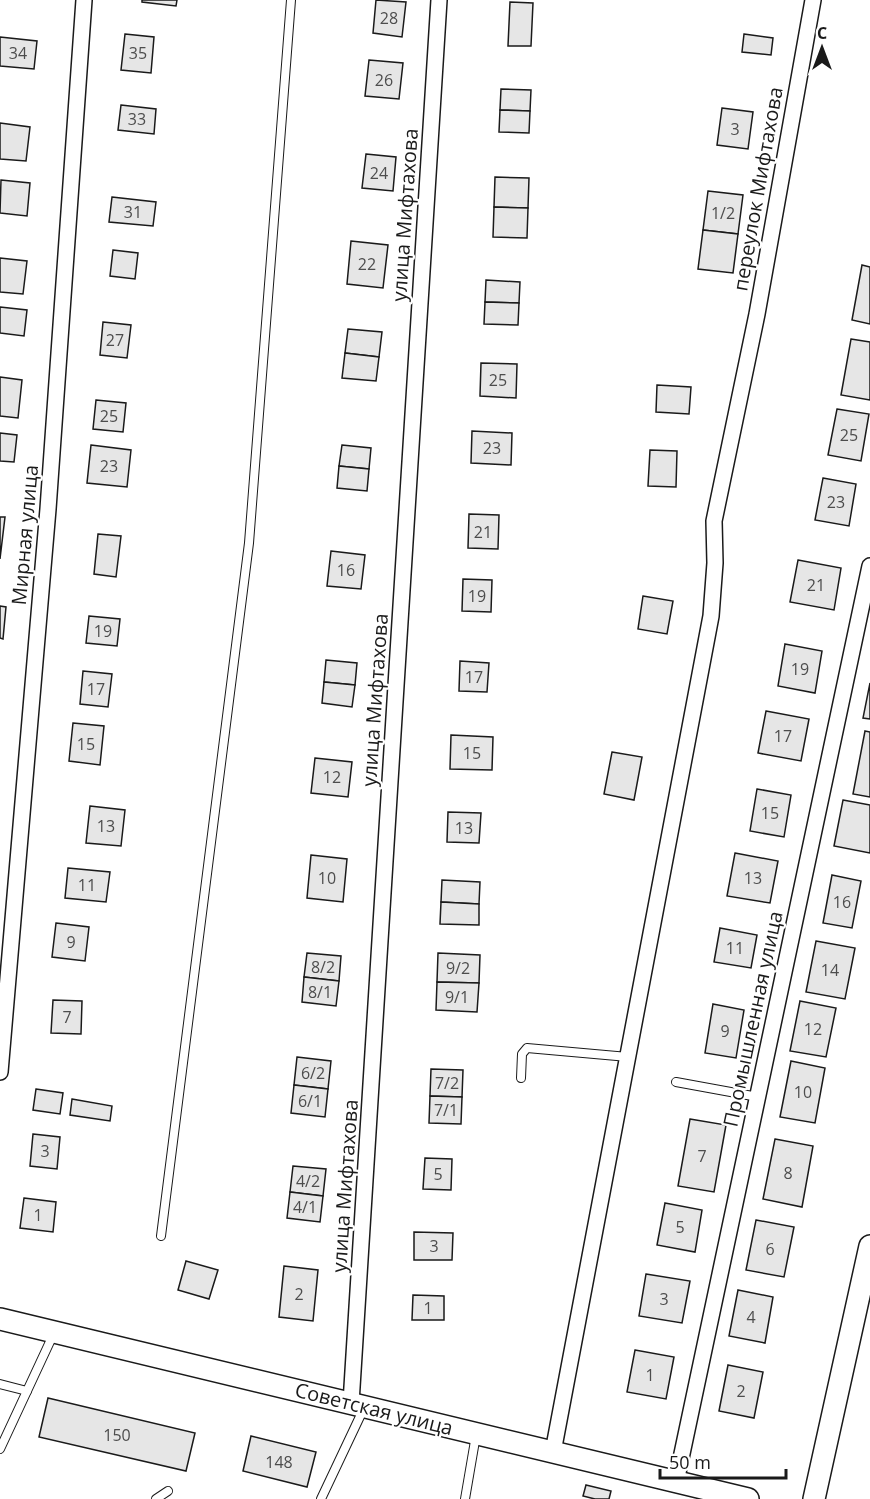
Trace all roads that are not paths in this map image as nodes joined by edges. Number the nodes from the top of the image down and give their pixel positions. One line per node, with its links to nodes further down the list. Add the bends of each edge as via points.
1 (84, 0): 7 (street, Мирная улица, via 48,509)
2 (291, 0): 11 (lane, via 249,543)
3 (439, 0): 17 (street, улица Мифтахова)
4 (813, 0): 6 (street, переулок Мифтахова, via 714,521 711,616)
5 (870, 566): 10 (street, Промышленная улица)
6 (627, 1057): 8 (lane, via 527,1048 522,1054); 20 (street)
7 (0, 1072)
8 (521, 1078)
9 (676, 1082): 10 (lane)
10 (758, 1097): 21 (street, Промышленная улица)
11 (161, 1236)
12 (870, 1246): 27 (main road)
13 (0, 1319): 14 (main road, Советская улица)
14 (55, 1332): 16 (lane); 17 (main road, Советская улица)
15 (0, 1384): 16 (lane)
16 (27, 1391): 19 (lane)
17 (358, 1405): 18 (main road, Советская улица); 24 (lane)
18 (476, 1433): 20 (main road, Советская улица); 25 (lane)
19 (0, 1449)
20 (553, 1452): 21 (main road, Советская улица)
21 (676, 1482): 26 (main road, Советская улица)
22 (168, 1491): 23 (lane)
23 (156, 1499)
24 (321, 1499)
25 (465, 1499)
26 (748, 1499)
27 (814, 1499)

